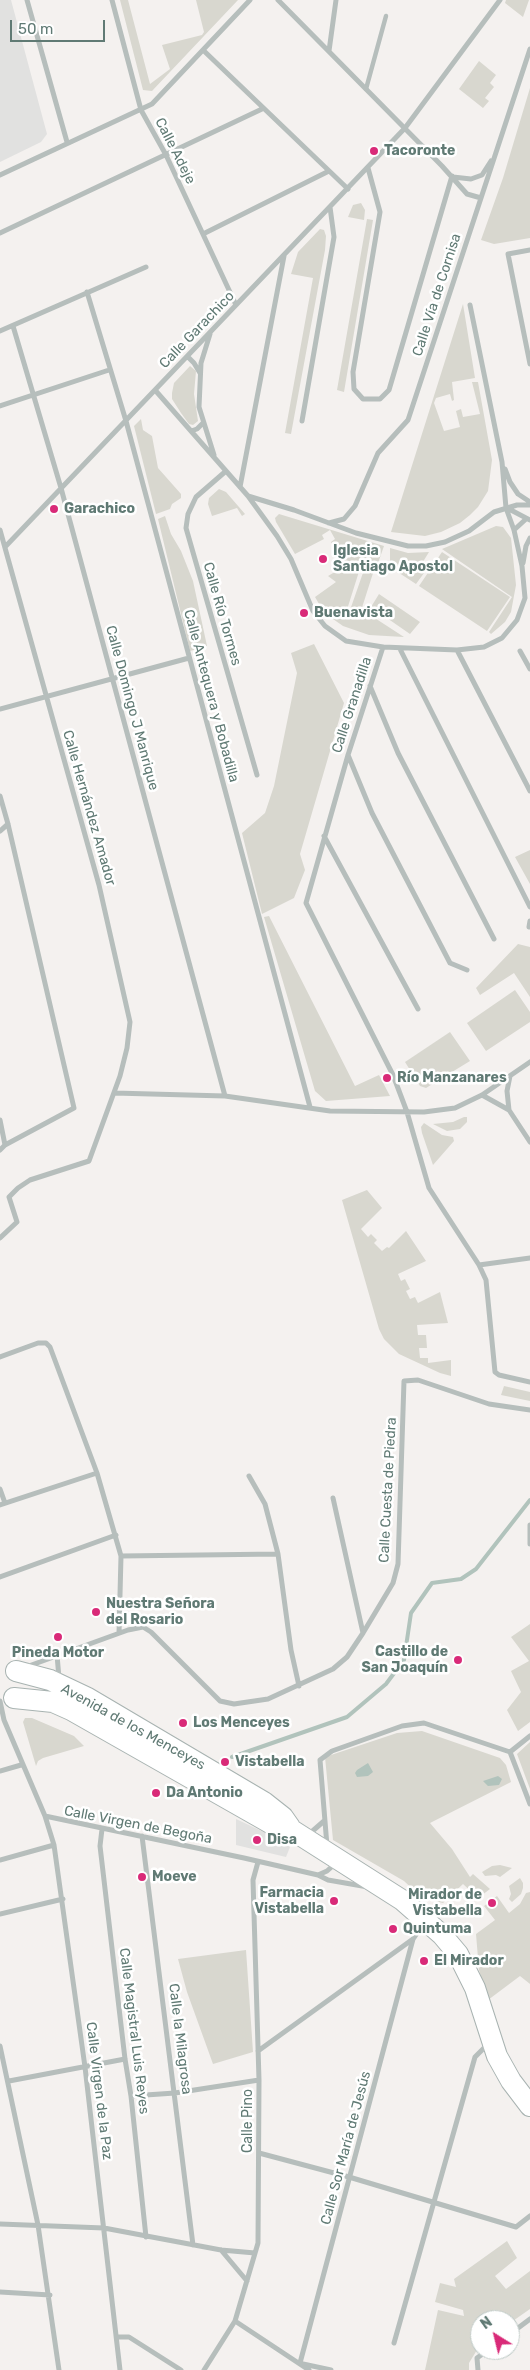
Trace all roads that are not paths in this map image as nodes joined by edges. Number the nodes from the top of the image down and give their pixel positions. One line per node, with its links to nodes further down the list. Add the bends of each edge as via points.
1 (27, 0): 15 (street)
2 (112, 0): 13 (street, Calle Adeje)
3 (250, 0): 9 (street)
4 (278, 0): 10 (street)
5 (336, 0): 10 (street)
6 (500, 0): 14 (street, Calle Garachico)
7 (386, 16): 11 (street)
8 (530, 49): 16 (street, Calle Vía de Cornisa)
9 (203, 50): 12 (street); 13 (street, via 152,104)
10 (329, 51): 11 (street)
11 (366, 89): 14 (street)
12 (262, 109): 17 (street); 19 (street)
13 (141, 110): 15 (street); 17 (street, Calle Adeje)
14 (405, 128): 18 (street, Calle Garachico); 21 (street)
15 (66, 142): 20 (street)
16 (495, 154): 21 (street, via 482,175 471,179); 23 (street, Calle Vía de Cornisa)
17 (166, 155): 25 (street); 26 (street, Calle Adeje)
18 (368, 168): 21 (street, via 380,212 353,372 354,389 362,398 380,399 389,390); 22 (street, Calle Garachico)
19 (327, 172): 22 (street); 26 (street)
20 (0, 175)
21 (452, 176): 23 (street, via 466,194)
22 (348, 189): 24 (street, Calle Garachico)
23 (481, 198): 56 (street, Calle Vía de Cornisa, via 408,420 378,453 355,506 344,519)
24 (330, 207): 28 (street, Calle Garachico); 44 (street, via 334,237)
25 (0, 233)
26 (203, 234): 31 (street, Calle Adeje)
27 (530, 250): 37 (street, via 508,254)
28 (284, 256): 31 (street, Calle Garachico); 50 (street)
29 (146, 267): 30 (street)
30 (87, 292): 33 (street); 38 (street, Calle Antequera y Bobadilla)
31 (236, 305): 35 (street, Calle Garachico)
32 (470, 305): 48 (street, Calle Granadilla)
33 (13, 326): 34 (street); 41 (street, Calle Domingo J Manrique)
34 (0, 331)
35 (210, 331): 36 (street, Calle Garachico); 39 (street)
36 (188, 357): 39 (street); 40 (street, Calle Garachico)
37 (530, 364)
38 (109, 370): 41 (street); 43 (street, Calle Antequera y Bobadilla)
39 (200, 374): 45 (street, via 199,407)
40 (155, 390): 43 (street, Calle Garachico); 46 (street)
41 (35, 395): 42 (street); 51 (street, Calle Domingo J Manrique)
42 (0, 406)
43 (126, 421): 51 (street, Calle Garachico); 66 (street, Calle Antequera y Bobadilla)
44 (302, 422)
45 (203, 423): 46 (street); 47 (street)
46 (191, 431): 47 (street)
47 (215, 458): 49 (street)
48 (502, 462): 53 (street, via 518,494); 54 (street, Calle Granadilla)
49 (226, 471): 50 (street); 73 (street, Calle Río Tormes, via 196,498 188,514 186,528)
50 (240, 487): 52 (street)
51 (62, 488): 60 (street, Calle Garachico); 68 (street, Calle Domingo J Manrique)
52 (248, 496): 56 (street); 62 (street, via 292,559 313,611 325,626 346,641)
53 (530, 504): 54 (street)
54 (506, 508): 55 (street); 56 (street, via 494,512 459,536 426,546 401,544); 58 (street, Calle Granadilla)
55 (528, 520): 58 (street)
56 (329, 523)
57 (0, 530): 60 (street, Calle Hernández Amador)
58 (514, 530): 61 (street, Calle Granadilla)
59 (530, 538): 61 (street)
60 (4, 547): 70 (street, Calle Hernández Amador)
61 (522, 566): 64 (street, Calle Granadilla, via 525,598 517,620 502,638 484,647)
62 (383, 647): 63 (street, Calle Granadilla); 69 (street, Calle Granadilla)
63 (400, 649): 64 (street, Calle Granadilla); 79 (street)
64 (457, 650): 74 (street)
65 (520, 651): 67 (street)
66 (189, 658): 68 (street); 88 (street, Calle Antequera y Bobadilla)
67 (530, 669)
68 (113, 680): 70 (street); 87 (street, Calle Domingo J Manrique)
69 (370, 686): 72 (street, Calle Granadilla); 80 (street, via 398,753)
70 (46, 698): 71 (street); 85 (street, Calle Hernández Amador, via 100,885 130,1022 127,1048)
71 (0, 709)
72 (348, 755): 78 (street, Calle Granadilla); 81 (street, via 372,813 450,964)
73 (257, 775)
74 (530, 791)
75 (0, 796): 76 (street)
76 (8, 824): 77 (street); 93 (street, via 74,1108)
77 (0, 831)
78 (323, 836): 82 (street); 90 (street, Calle Granadilla, via 306,903 391,1070)
79 (530, 907)
80 (494, 939)
81 (467, 970)
82 (418, 1009)
83 (530, 1062): 84 (street)
84 (510, 1076): 86 (street); 89 (street, via 506,1091)
85 (114, 1093): 87 (street); 95 (street, Calle Hernández Amador, via 89,1161 30,1180 18,1188 9,1197 18,1222)
86 (482, 1095): 89 (street); 90 (street, via 455,1108)
87 (225, 1096): 88 (street)
88 (310, 1107): 90 (street, via 330,1111)
89 (509, 1110): 92 (street)
90 (408, 1112): 97 (street, via 429,1188)
91 (0, 1120): 93 (street)
92 (530, 1142)
93 (5, 1145): 94 (street)
94 (0, 1150)
95 (0, 1238)
96 (530, 1258): 97 (street)
97 (479, 1265): 99 (street, via 486,1280 495,1372)
98 (0, 1357): 101 (street, via 38,1343 46,1343 50,1347)
99 (530, 1382)
100 (530, 1410): 113 (street, Calle Cuesta de Piedra, via 490,1404 418,1380 404,1381 398,1564 393,1583)
101 (97, 1473): 105 (street); 107 (street)
102 (249, 1476): 109 (street, via 265,1504)
103 (0, 1489): 105 (street)
104 (333, 1498): 113 (street)
105 (3, 1504)
106 (530, 1525): 108 (street)
107 (116, 1535): 110 (street); 111 (street)
108 (530, 1544)
109 (278, 1554): 110 (street); 117 (street)
110 (121, 1556): 112 (street)
111 (0, 1577)
112 (119, 1633): 114 (street, Calle Cuesta de Piedra); 117 (street, Calle Cuesta de Piedra, via 143,1627 151,1632 220,1701 234,1704 268,1699)
113 (363, 1633): 117 (street, Calle Cuesta de Piedra, via 347,1657 333,1669)
114 (57, 1655): 115 (street, Calle Cuesta de Piedra); 116 (street)
115 (8, 1669): 116 (main road, Avenida de los Menceyes); 118 (main road, via 20,1676 22,1684 20,1692)
116 (62, 1686): 127 (main road, Avenida de los Menceyes, via 88,1698 264,1802)
117 (299, 1686)
118 (5, 1700): 121 (street, Calle Virgen de Begoña, via 4,1720); 127 (main road, Avenida de los Menceyes, via 53,1702 71,1710 277,1827)
119 (530, 1736): 120 (street)
120 (510, 1752): 123 (street); 125 (street, via 424,1723 375,1734 332,1751 320,1760)
121 (22, 1765): 122 (street); 124 (street, Calle Virgen de Begoña)
122 (0, 1771)
123 (530, 1804)
124 (45, 1816): 126 (street, Calle Virgen de Begoña); 129 (street, Calle Virgen de la Paz)
125 (324, 1820): 127 (street, via 320,1826); 130 (street)
126 (102, 1829): 128 (street, Calle Virgen de Begoña); 142 (street, Calle Magistral Luis Reyes, via 100,1846)
127 (298, 1834): 130 (main road, Avenida de los Menceyes)
128 (142, 1836): 132 (street, Calle Virgen de Begoña); 146 (street, Calle la Milagrosa)
129 (54, 1845): 131 (street); 135 (street, Calle Virgen de la Paz)
130 (334, 1855): 133 (street, via 333,1866); 134 (main road, Avenida de los Menceyes)
131 (0, 1860)
132 (258, 1862): 133 (street, Calle Virgen de Begoña); 141 (street, Calle Pino, via 253,1880)
133 (318, 1875): 134 (street, Calle Virgen de Begoña, via 366,1888)
134 (380, 1884): 137 (main road, Avenida de los Menceyes)
135 (63, 1899): 136 (street); 143 (street, Calle Virgen de la Paz)
136 (0, 1914)
137 (422, 1917): 138 (street); 139 (main road, Avenida de los Menceyes, via 458,1954)
138 (413, 1939): 141 (street); 150 (street, Calle Sor María de Jesús)
139 (492, 2040): 148 (main road, Avenida de los Menceyes, via 510,2081); 151 (street, via 475,2057)
140 (0, 2046): 145 (street)
141 (258, 2051): 144 (street, Calle Pino)
142 (125, 2060): 143 (street); 147 (street, Calle Magistral Luis Reyes)
143 (85, 2067): 145 (street); 155 (street, Calle Virgen de la Paz)
144 (259, 2080): 146 (street); 149 (street, Calle Pino)
145 (9, 2081): 154 (street)
146 (175, 2093): 147 (street); 157 (street, Calle la Milagrosa)
147 (131, 2096): 156 (street, Calle Magistral Luis Reyes)
148 (530, 2106)
149 (259, 2153): 150 (street); 159 (street, Calle Pino, via 258,2243)
150 (349, 2177): 151 (street); 168 (street, Calle Sor María de Jesús)
151 (433, 2202): 152 (street, via 516,2227); 167 (street)
152 (530, 2216)
153 (0, 2224): 154 (street)
154 (38, 2225): 155 (street); 162 (street)
155 (104, 2228): 156 (street); 166 (street, Calle Virgen de la Paz)
156 (146, 2237): 157 (street)
157 (193, 2245): 158 (street)
158 (222, 2250): 159 (street); 160 (street)
159 (255, 2253): 160 (street, Calle Pino)
160 (247, 2282): 164 (street, Calle Pino)
161 (0, 2292): 162 (street)
162 (50, 2295): 169 (street)
163 (530, 2318): 165 (street)
164 (235, 2321): 168 (street); 172 (street, Calle Pino)
165 (520, 2326)
166 (117, 2337): 170 (street, Calle Virgen de la Paz); 171 (street, via 129,2337)
167 (394, 2343)
168 (300, 2363): 173 (street); 174 (street)
169 (60, 2370)
170 (120, 2370)
171 (181, 2370)
172 (204, 2370)
173 (310, 2370)
174 (331, 2370)

